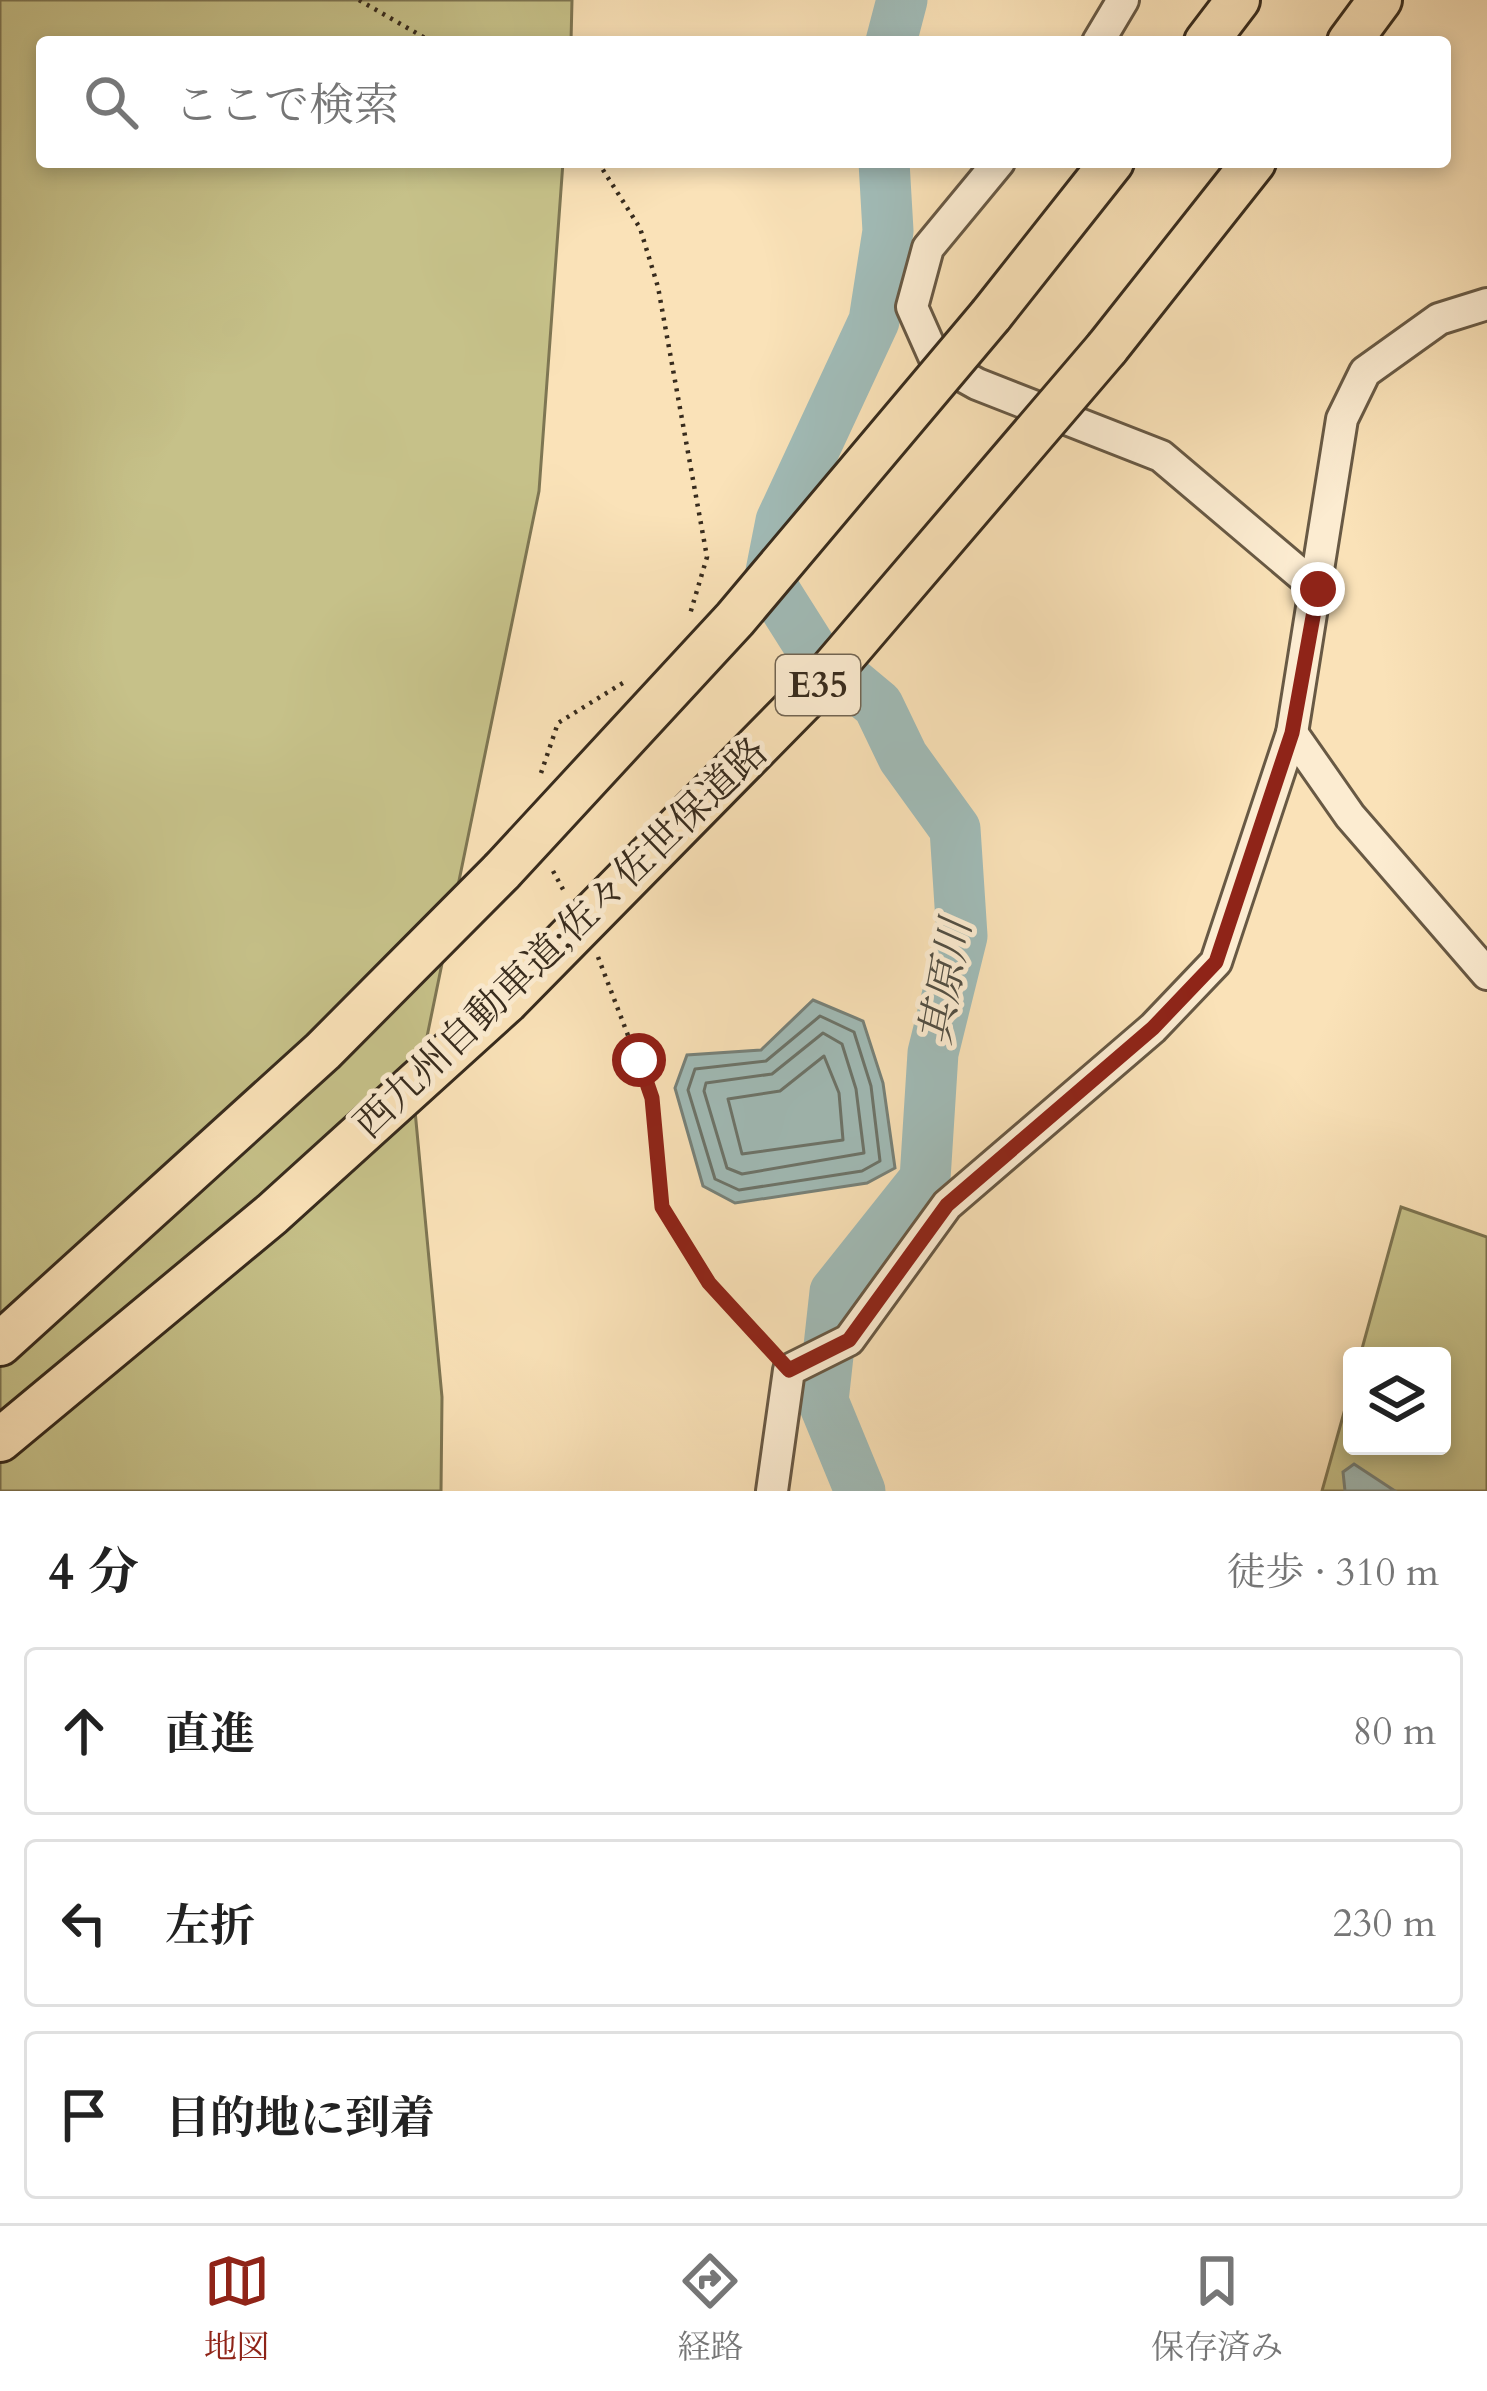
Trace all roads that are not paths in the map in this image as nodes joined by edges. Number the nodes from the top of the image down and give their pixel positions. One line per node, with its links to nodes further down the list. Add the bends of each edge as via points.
1 (1123, 0): 4 (street)
2 (1238, 0): 5 (highway)
3 (1380, 0): 6 (highway)
4 (1102, 36)
5 (1211, 36)
6 (1353, 36)
7 (994, 168): 11 (street, via 928,248 912,307 936,361 1161,456)
8 (1107, 168): 14 (highway, E35, bridge, via 735,619 502,871 307,1066)
9 (1249, 168): 15 (highway, 西九州自動車道;佐々佐世保道路 / E35, bridge, via 1108,348 824,680 506,1001 272,1214)
10 (1487, 304): 11 (street, via 1439,319 1365,372 1342,419)
11 (1318, 589): 12 (street)
12 (1292, 733): 13 (street, via 1350,816); 16 (street, via 1216,962 1153,1028 947,1205 849,1340 789,1370)
13 (1487, 974)
14 (0, 1344)
15 (0, 1439)
16 (772, 1491)

